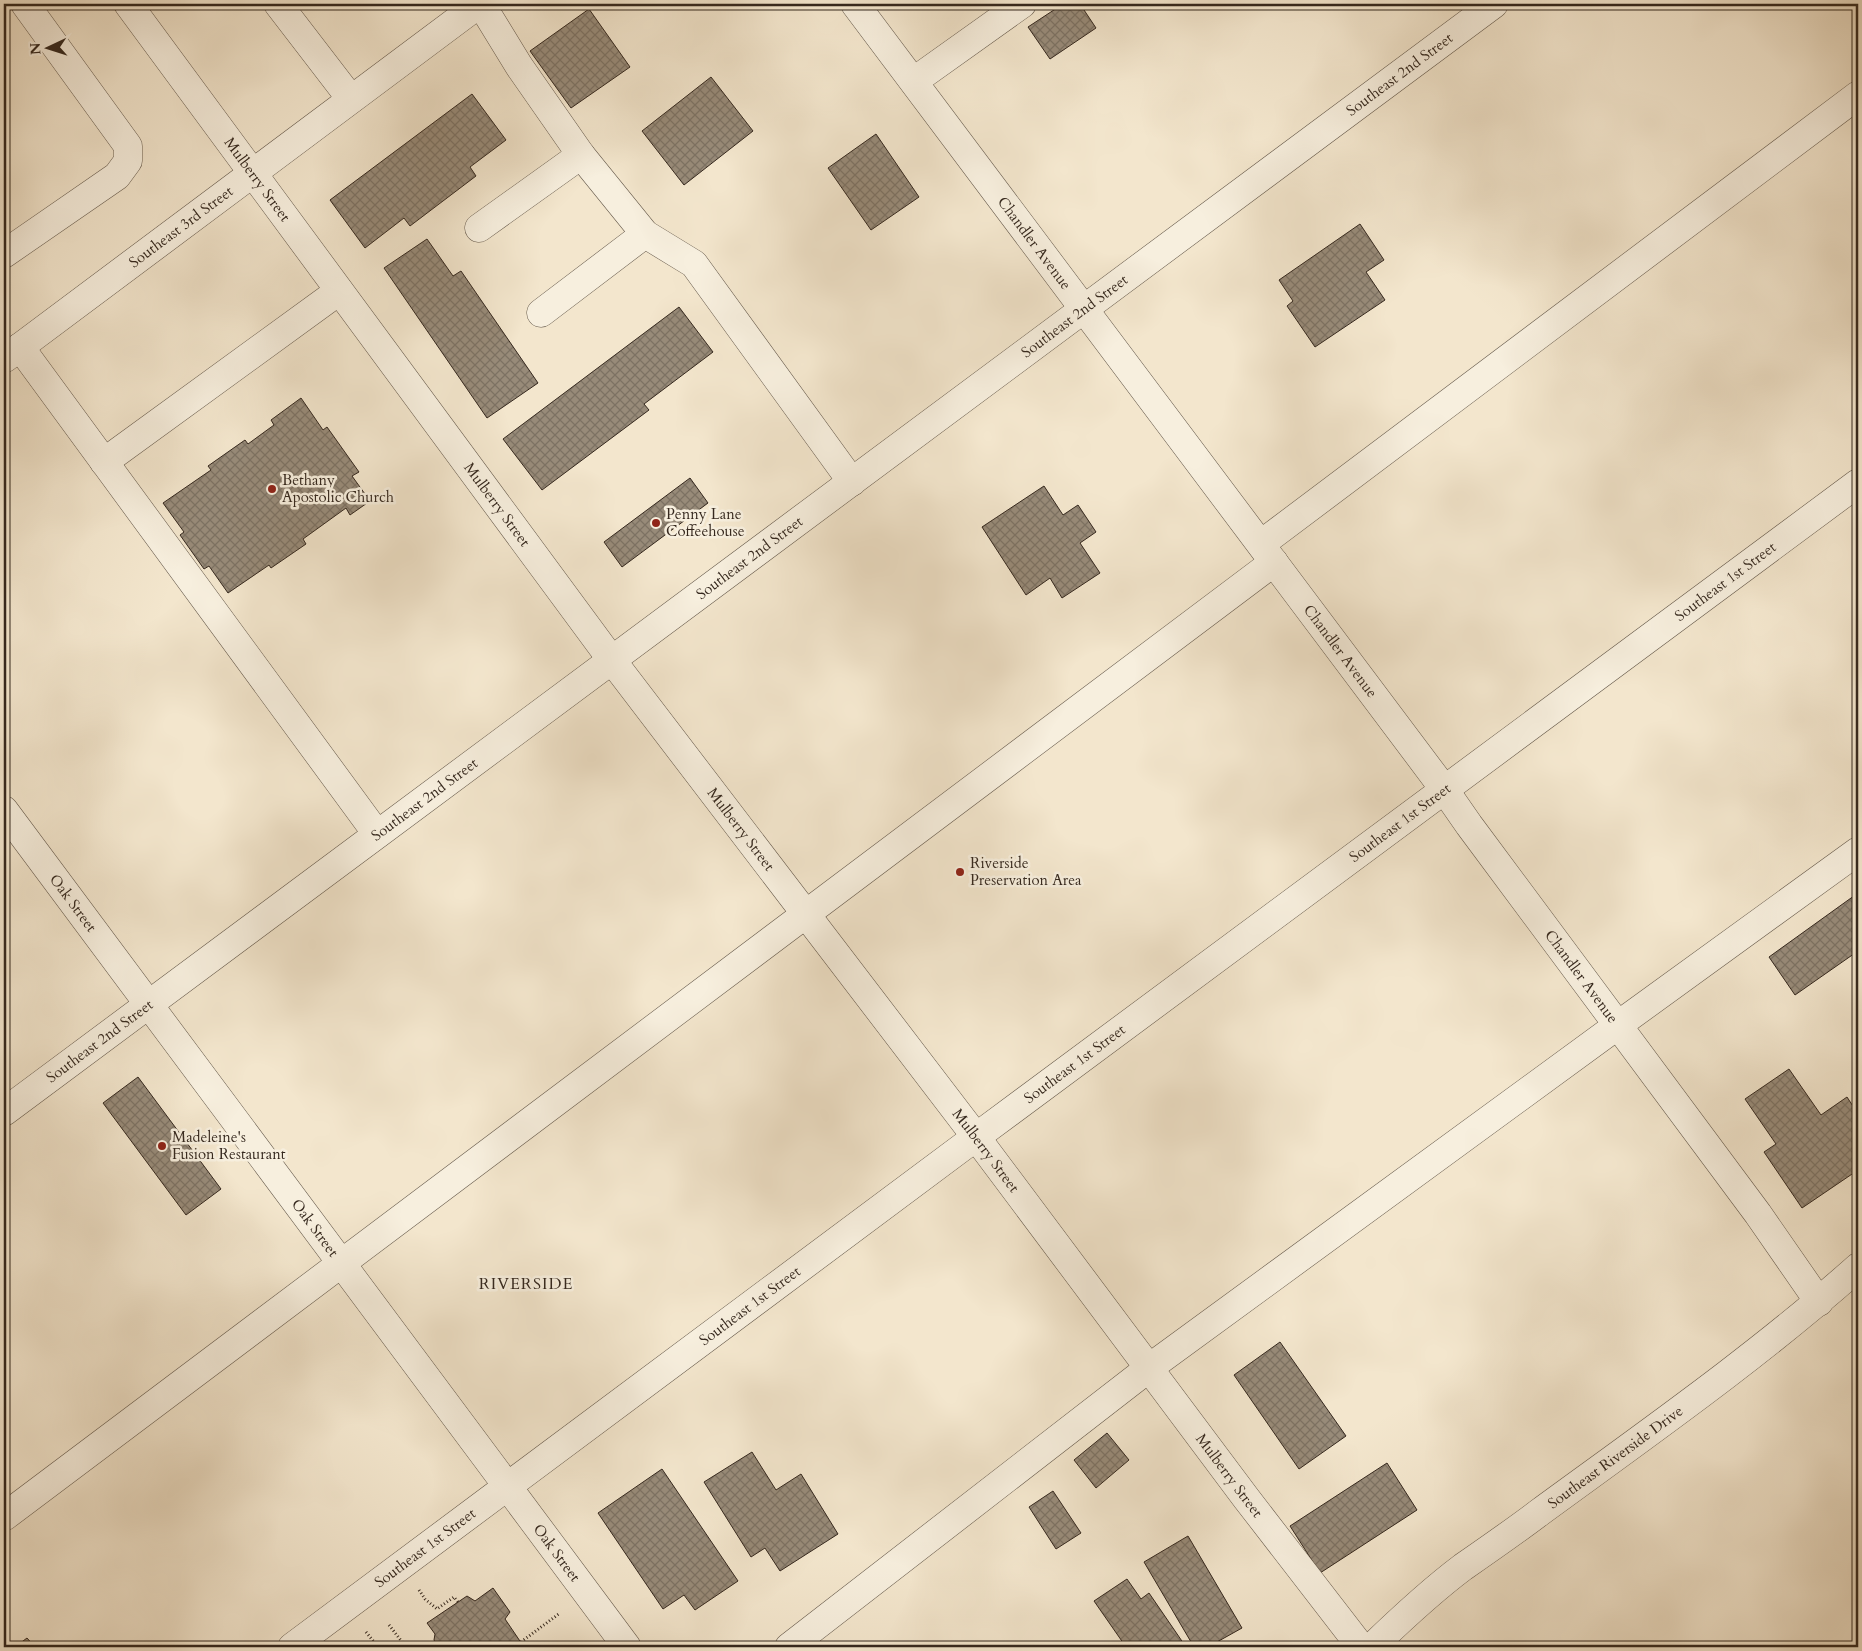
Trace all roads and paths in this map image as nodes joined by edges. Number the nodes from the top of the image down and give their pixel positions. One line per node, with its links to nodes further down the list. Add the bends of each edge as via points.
1 (25, 4): 15 (street, via 128,146 128,161 117,176)
2 (128, 4): 12 (street, Mulberry Street)
3 (278, 4): 10 (street)
4 (480, 4): 10 (street, Southeast 3rd Street); 11 (street)
5 (855, 4): 8 (street, Chandler Avenue)
6 (1022, 4): 8 (street)
7 (1494, 4): 17 (street, Southeast 2nd Street)
8 (914, 81): 17 (street, Chandler Avenue)
9 (1858, 95): 23 (street)
10 (351, 99): 12 (street, Southeast 3rd Street)
11 (581, 155): 13 (street); 14 (street)
12 (253, 172): 16 (street, Mulberry Street); 19 (street, Southeast 3rd Street)
13 (480, 228)
14 (645, 234): 18 (street); 21 (street, via 694,264)
15 (4, 254)
16 (339, 291): 20 (street); 24 (street, Mulberry Street)
17 (1084, 310): 21 (street, Southeast 2nd Street); 23 (street, Chandler Avenue)
18 (541, 313)
19 (12, 353): 20 (street)
20 (104, 462): 27 (street)
21 (852, 482): 24 (street, Southeast 2nd Street)
22 (1858, 483): 25 (street, Southeast 1st Street)
23 (1267, 553): 25 (street, Chandler Avenue); 29 (street)
24 (611, 659): 27 (street, Southeast 2nd Street); 29 (street, Mulberry Street)
25 (1444, 789): 31 (street, Chandler Avenue); 33 (street, Southeast 1st Street)
26 (4, 810): 30 (street, Oak Street)
27 (377, 834): 30 (street, Southeast 2nd Street)
28 (1858, 851): 31 (street)
29 (805, 913): 33 (street, Mulberry Street); 34 (street)
30 (149, 1004): 32 (street, Southeast 2nd Street); 34 (street, Oak Street)
31 (1617, 1025): 36 (street, Chandler Avenue, via 1758,1214); 37 (street)
32 (4, 1112)
33 (976, 1137): 37 (street, Mulberry Street); 38 (street, Southeast 1st Street)
34 (342, 1264): 38 (street, Oak Street); 39 (street)
35 (1858, 1267): 36 (street, Southeast Riverside Drive)
36 (1819, 1302): 52 (street, Southeast Riverside Drive, via 1462,1568)
37 (1149, 1368): 50 (street); 51 (street, Mulberry Street)
38 (508, 1486): 46 (street, Southeast 1st Street); 49 (street, Oak Street)
39 (4, 1517)
40 (425, 1599): 41 (path, via 437,1609 454,1597)
41 (458, 1602)
42 (554, 1618): 45 (path)
43 (389, 1624): 48 (path)
44 (371, 1638): 47 (path)
45 (520, 1642)
46 (292, 1647)
47 (378, 1647)
48 (406, 1647)
49 (627, 1647)
50 (789, 1647)
51 (1361, 1647)
52 (1372, 1647)

